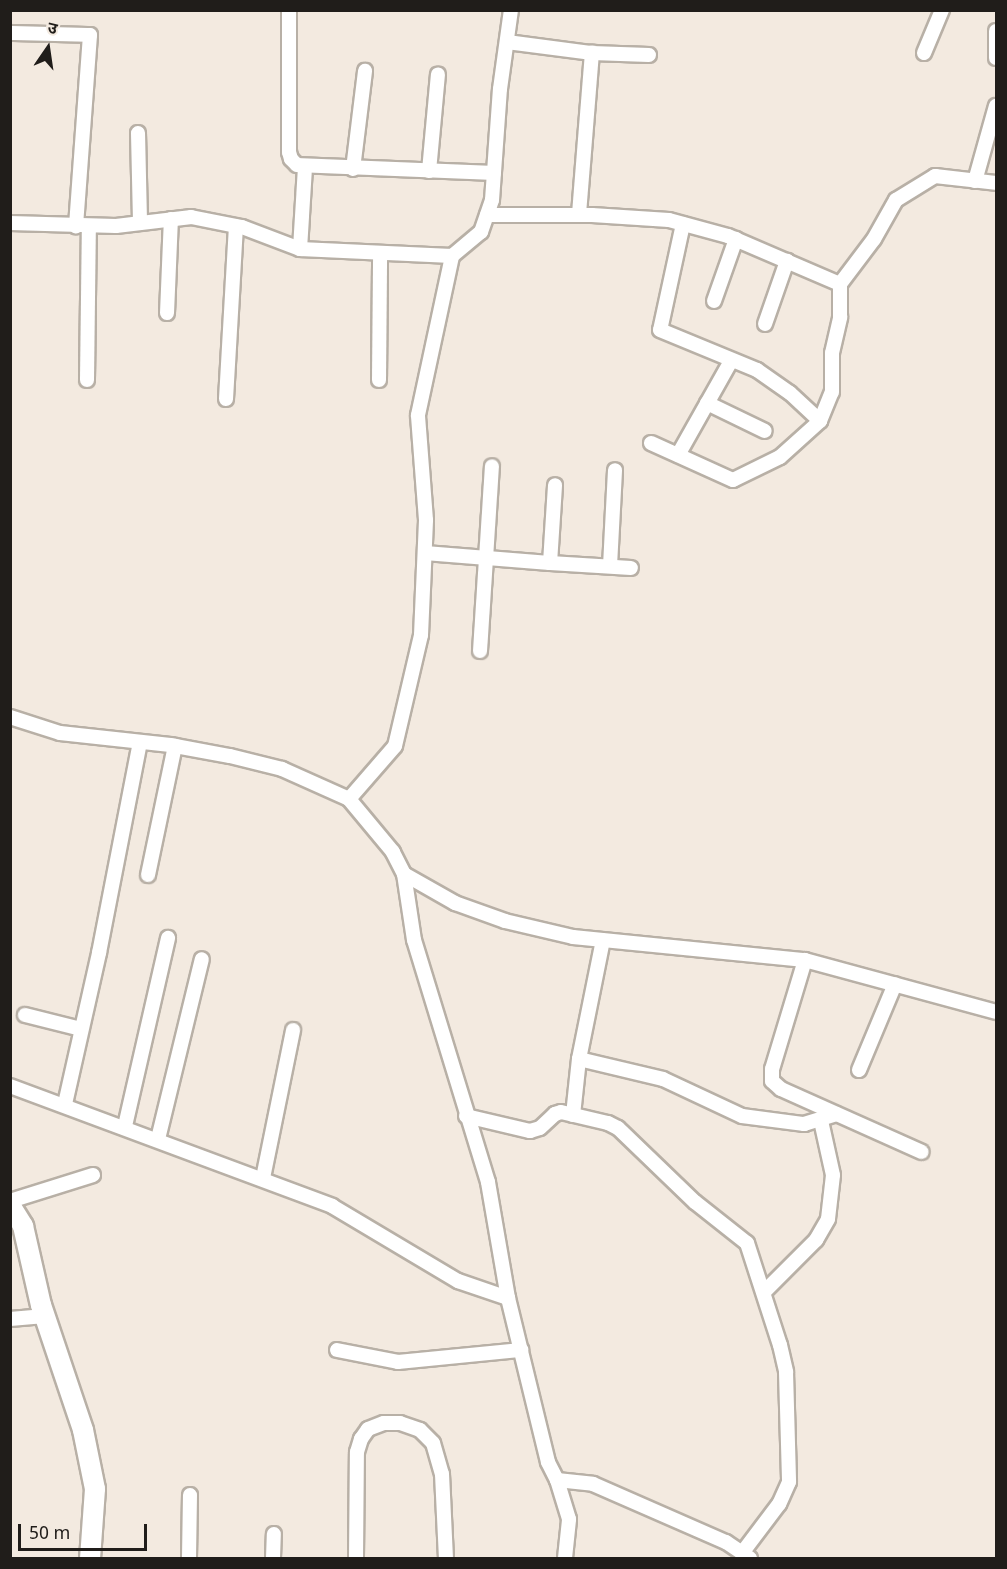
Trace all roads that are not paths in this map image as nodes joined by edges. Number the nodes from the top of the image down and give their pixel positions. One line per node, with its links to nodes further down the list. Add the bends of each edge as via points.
1 (290, 10): 15 (street, via 289,152 291,159)
2 (511, 10): 6 (street)
3 (942, 10): 8 (street)
4 (996, 31): 10 (street)
5 (10, 33): 27 (street, via 90,35)
6 (507, 42): 7 (street); 18 (street)
7 (592, 53): 9 (street); 21 (street)
8 (924, 53)
9 (649, 55)
10 (996, 58)
11 (365, 71): 16 (street)
12 (438, 74): 17 (street)
13 (996, 106): 19 (street)
14 (138, 133): 24 (street)
15 (305, 167): 16 (street); 30 (street)
16 (352, 169): 17 (street)
17 (429, 171): 18 (street)
18 (494, 173): 22 (street)
19 (975, 181): 20 (street); 34 (street, via 935,176 896,200 874,240)
20 (996, 183)
21 (579, 214): 22 (street); 26 (street)
22 (487, 215): 32 (street, via 481,232)
23 (171, 219): 24 (street); 28 (street, via 191,217); 36 (street)
24 (140, 223): 27 (street)
25 (10, 224): 27 (street)
26 (683, 224): 29 (street); 38 (street, via 660,330)
27 (83, 226): 39 (street)
28 (236, 226): 30 (street); 41 (street)
29 (736, 239): 33 (street); 35 (street)
30 (300, 249): 31 (street)
31 (380, 253): 32 (street); 40 (street)
32 (452, 256): 50 (street, via 418,415 426,520)
33 (787, 261): 34 (street); 37 (street)
34 (840, 284): 43 (street, via 832,392)
35 (714, 301)
36 (167, 313)
37 (765, 324)
38 (731, 361): 42 (street); 43 (street, via 758,370)
39 (87, 380)
40 (379, 380)
41 (226, 399)
42 (707, 403): 44 (street); 46 (street)
43 (820, 421): 46 (street, via 780,457 733,480)
44 (765, 431)
45 (651, 443): 46 (street)
46 (678, 455)
47 (492, 466): 51 (street)
48 (615, 470): 53 (street)
49 (555, 485): 52 (street)
50 (424, 553): 51 (street); 59 (street, via 421,635 395,746)
51 (487, 558): 52 (street); 55 (street)
52 (550, 563): 53 (street)
53 (610, 566): 54 (street)
54 (631, 568)
55 (480, 651)
56 (10, 717): 57 (street, via 60,733)
57 (140, 743): 58 (street); 69 (street)
58 (175, 746): 59 (street, via 282,770); 61 (street)
59 (349, 799): 60 (street, via 393,852)
60 (404, 874): 63 (street, via 455,903 505,921); 77 (street, via 414,940)
61 (148, 875)
62 (168, 938): 79 (street)
63 (603, 940): 65 (street); 71 (street)
64 (202, 959): 80 (street)
65 (805, 960): 66 (street); 75 (street, via 772,1069 772,1081 781,1089)
66 (895, 984): 67 (street); 72 (street)
67 (996, 1012)
68 (25, 1015): 69 (street)
69 (81, 1029): 74 (street)
70 (293, 1030): 83 (street)
71 (579, 1059): 76 (street); 78 (street, via 663,1078 742,1116 804,1124)
72 (859, 1070)
73 (10, 1086): 74 (street)
74 (65, 1104): 79 (street)
75 (837, 1114): 78 (street); 81 (street)
76 (573, 1115): 77 (street, via 555,1114 535,1131); 86 (street, via 598,1119 618,1128 682,1191 742,1237)
77 (466, 1116): 87 (street, via 488,1182)
78 (821, 1121): 86 (street, via 833,1175 828,1219 816,1240)
79 (125, 1126): 80 (street)
80 (158, 1139): 83 (street)
81 (922, 1152)
82 (93, 1175): 84 (street)
83 (263, 1178): 87 (street, via 332,1206 458,1281)
84 (10, 1203): 85 (street)
85 (16, 1228): 88 (street)
86 (764, 1292): 95 (street, via 786,1372 789,1482)
87 (508, 1298): 91 (street)
88 (45, 1316): 89 (street); 96 (street, via 83,1430 95,1489)
89 (10, 1319)
90 (337, 1350): 91 (street, via 398,1362)
91 (521, 1350): 92 (street, via 548,1462)
92 (557, 1480): 95 (street, via 593,1485 726,1542); 101 (street, via 569,1519)
93 (190, 1495): 97 (street)
94 (274, 1534): 98 (street)
95 (746, 1556)
96 (90, 1558)
97 (189, 1558)
98 (273, 1558)
99 (356, 1558): 100 (street, via 357,1452 361,1438 368,1429 400,1423 420,1430 433,1443 442,1474)
100 (446, 1558)
101 (565, 1558)

